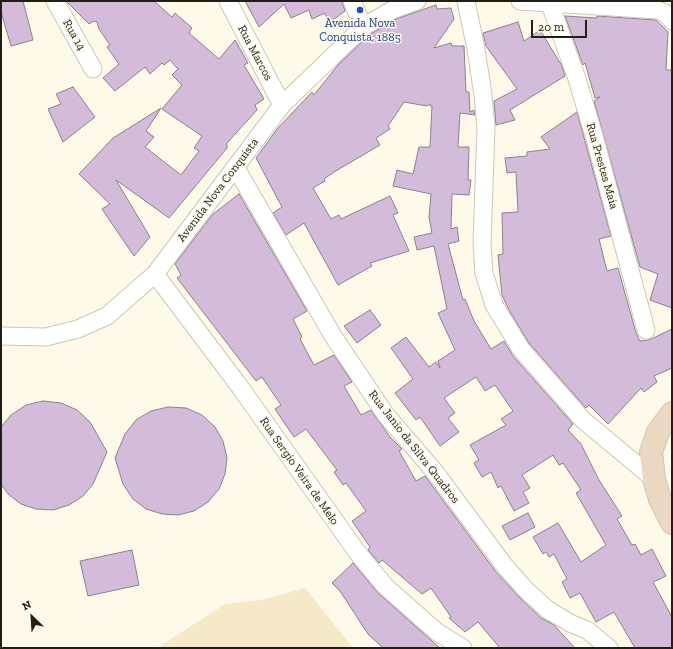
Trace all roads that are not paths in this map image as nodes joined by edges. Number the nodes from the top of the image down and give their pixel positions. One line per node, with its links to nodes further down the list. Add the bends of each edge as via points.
1 (55, 1): 11 (street, Rua 14)
2 (228, 1): 12 (street, Rua Marcos)
3 (352, 1): 10 (street)
4 (417, 1): 10 (street, Avenida Nova Conquista, via 392,10)
5 (466, 1): 18 (street, via 484,95 486,128 482,243 484,273 494,305 521,349 568,404 583,420)
6 (520, 1): 7 (street)
7 (550, 4): 8 (street); 15 (street, Rua Prestes Maia, via 595,139)
8 (599, 4): 9 (street, via 658,10)
9 (672, 21)
10 (363, 27): 12 (street, Avenida Nova Conquista)
11 (93, 69)
12 (282, 105): 13 (street, Avenida Nova Conquista)
13 (236, 168): 14 (street, Avenida Nova Conquista); 21 (street, Rua Janio da Silva Quadros, via 333,336 386,415 435,472 504,565 526,590 548,610 587,630)
14 (155, 274): 16 (street, Avenida Nova Conquista, via 107,316 78,330 46,337); 20 (street, Rua Sergio Veira de Melo, via 240,387 357,552 385,586 437,632)
15 (646, 330)
16 (1, 336)
17 (672, 414): 18 (main road, via 658,432 651,452)
18 (654, 479): 19 (main road, via 660,500)
19 (672, 523)
20 (463, 648)
21 (609, 648)

